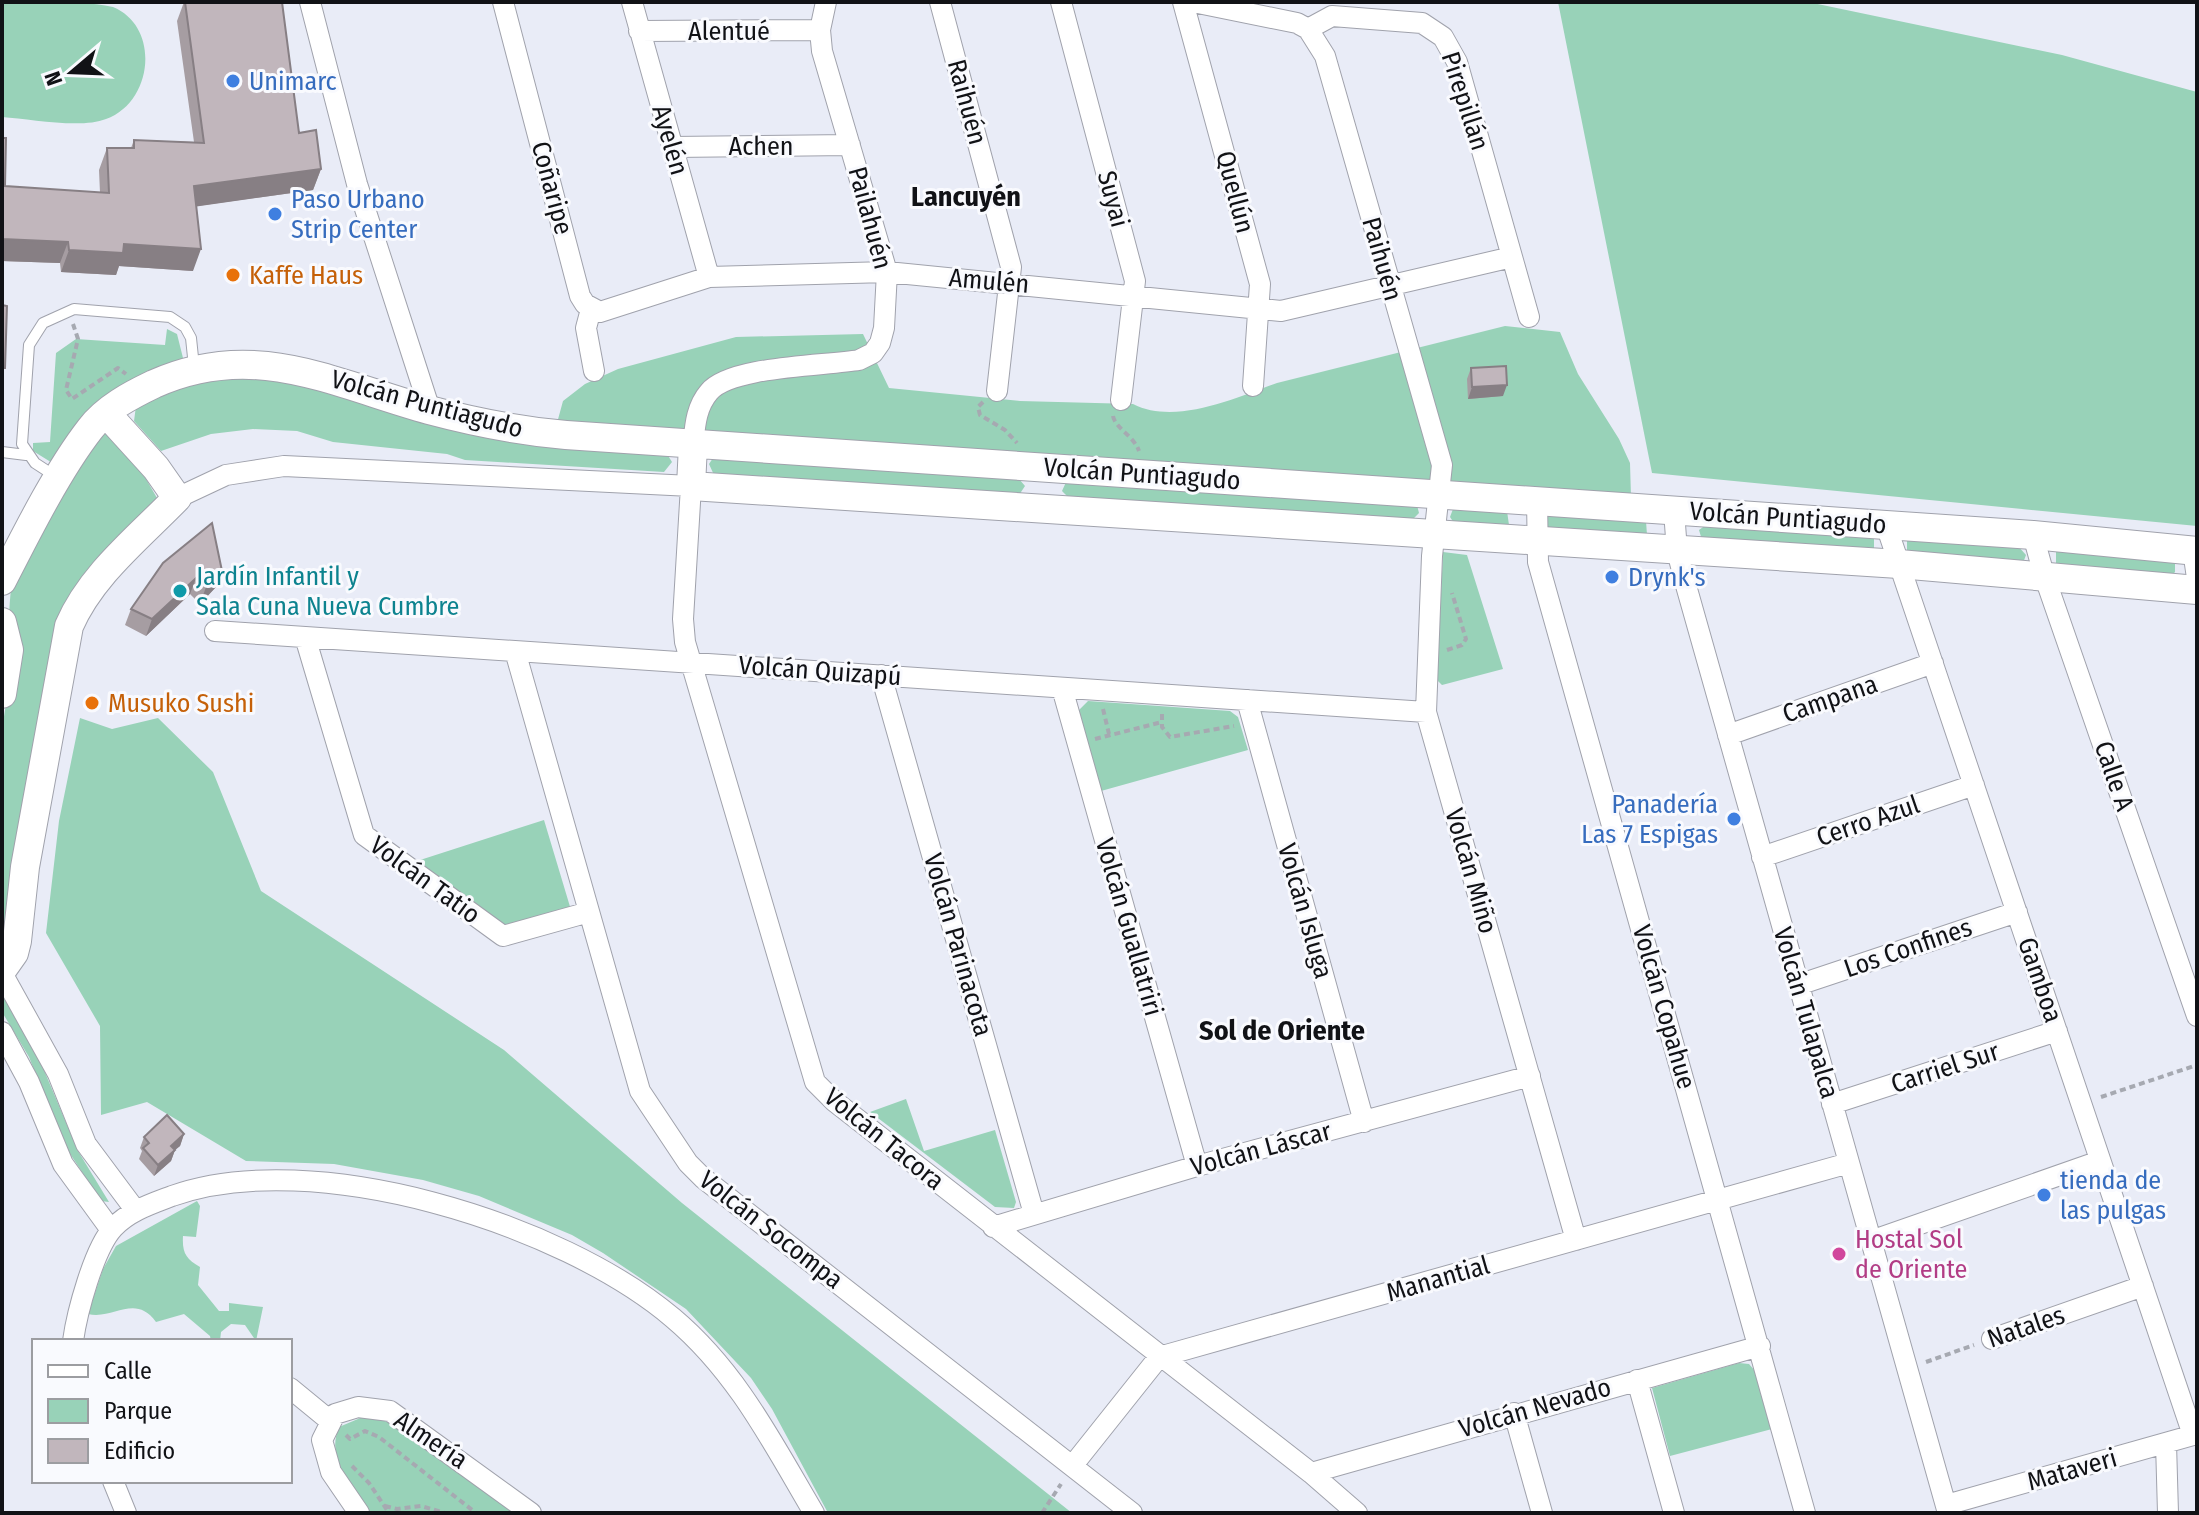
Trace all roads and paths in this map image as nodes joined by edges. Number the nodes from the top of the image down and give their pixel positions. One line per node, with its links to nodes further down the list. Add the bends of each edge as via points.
1 (310, 2): 31 (street, via 357,184)
2 (503, 2): 21 (street, Coñaripe, via 580,296)
3 (632, 2): 12 (street, Ayelén)
4 (826, 2): 11 (street, Pailahuén)
5 (940, 2): 18 (street, Raihuén, via 1011,267)
6 (1061, 2): 20 (street, Suyai, via 1135,281)
7 (1183, 2): 22 (street, Quellún, via 1260,284)
8 (1193, 2): 10 (street, via 1286,19)
9 (1333, 9): 10 (street, Pirepillán); 15 (street, Pirepillán, via 1422,23 1443,37 1457,62)
10 (1308, 29): 19 (street, Paihuén, via 1325,56)
11 (820, 30): 12 (street, Alentué); 13 (street, Pailahuén)
12 (639, 31): 14 (street, Ayelén)
13 (850, 145): 14 (street, Achen); 16 (street, Pailahuén)
14 (672, 147): 17 (street, Ayelén)
15 (1512, 257): 19 (street); 24 (street, Pirepillán)
16 (887, 272): 17 (street, Amulén); 18 (street, Amulén); 33 (street, Pailahuén, via 884,328 873,353 844,363 720,382 700,406)
17 (709, 277): 21 (street, Amulén, via 610,311)
18 (1009, 282): 20 (street, Amulén); 29 (street, Raihuén)
19 (1390, 287): 22 (street, Amulén, via 1309,307); 41 (street, Paihuén, via 1439,452)
20 (1134, 296): 22 (street, Amulén); 30 (street, Suyai)
21 (591, 309): 26 (street, Coñaripe, via 586,328)
22 (1260, 310): 28 (street, Quellún)
23 (67, 311): 25 (lane, via 170,317 191,338); 27 (path, via 78,339 66,390 72,399 118,368); 37 (lane, via 43,323 29,345 22,444)
24 (1529, 317)
25 (194, 369): 31 (main road, Volcán Puntiagudo, via 239,363 287,366); 32 (main road, Volcán Puntiagudo, via 147,387)
26 (594, 371)
27 (126, 375)
28 (1253, 386)
29 (997, 391): 34 (path, via 977,411 1014,436)
30 (1121, 400): 36 (path, via 1112,420 1134,439)
31 (430, 410): 33 (main road, Volcán Puntiagudo, via 542,433)
32 (106, 413): 39 (main road, Volcán Puntiagudo); 42 (main road)
33 (693, 445): 38 (main road, Volcán Puntiagudo); 40 (main road, Volcán Tacora)
34 (1019, 446)
35 (2, 452): 37 (lane)
36 (1140, 454)
37 (26, 455): 39 (lane)
38 (1045, 468): 41 (main road, Volcán Puntiagudo); 44 (main road)
39 (60, 479): 55 (main road, Volcán Puntiagudo)
40 (691, 486): 42 (street, Volcán Puntiagudo, via 284,466 226,475); 44 (main road, Volcán Puntiagudo); 61 (street, Volcán Tacora, via 683,619)
41 (1440, 494): 43 (main road, Volcán Puntiagudo); 47 (street, Volcán Miño)
42 (177, 498): 77 (main road, Volcán Puntiagudo, via 95,584 69,626 25,867 17,941)
43 (1537, 500): 45 (main road, Volcán Puntiagudo); 49 (street, Volcán Copahue)
44 (1041, 507): 47 (main road, Volcán Puntiagudo)
45 (1674, 511): 46 (main road, Volcán Puntiagudo); 51 (street, Volcán Tulapalca)
46 (1886, 525): 48 (main road, Volcán Puntiagudo); 52 (street, Gamboa)
47 (1434, 534): 49 (main road, Volcán Puntiagudo); 68 (street, Volcán Miño)
48 (2033, 535): 50 (main road, Volcán Puntiagudo); 53 (street, Calle A)
49 (1535, 541): 51 (main road, Volcán Puntiagudo); 90 (street, Volcán Copahue)
50 (2195, 550): 54 (street)
51 (1677, 551): 52 (main road, Volcán Puntiagudo); 71 (street, Volcán Tulapalca)
52 (1899, 564): 53 (main road, Volcán Puntiagudo); 62 (street, Gamboa)
53 (2044, 575): 56 (main road, Volcán Puntiagudo); 79 (street, Calle A)
54 (2197, 578)
55 (2, 581)
56 (2197, 590)
57 (2, 622): 65 (main road, via 9,650)
58 (215, 631): 59 (street, Volcán Quizapú)
59 (305, 637): 60 (street, Volcán Quizapú); 75 (street, Volcán Tatio, via 364,835 503,936)
60 (515, 651): 61 (street, Volcán Quizapú); 75 (street, Volcán Socompa)
61 (691, 663): 63 (street, Volcán Quizapú); 93 (street, Volcán Tacora, via 815,1082)
62 (1933, 663): 71 (street, Campana); 73 (street, Gamboa)
63 (881, 675): 64 (street, Volcán Quizapú); 92 (street, Volcán Parinacota)
64 (1062, 688): 66 (street, Volcán Quizapú); 72 (street, Volcán Guallatriri)
65 (2, 694)
66 (1163, 694): 67 (street, Volcán Quizapú); 69 (path)
67 (1247, 700): 68 (street, Volcán Quizapú); 70 (street, Volcán Isluga)
68 (1426, 712): 83 (street, Volcán Miño)
69 (1162, 722): 70 (path, via 1170,737); 72 (path)
70 (1252, 724): 86 (street, Volcán Isluga)
71 (1728, 735): 74 (street, Volcán Tulapalca)
72 (1077, 744): 89 (street, Volcán Guallatriri)
73 (1974, 785): 74 (street, Cerro Azul); 76 (street, Gamboa)
74 (1762, 857): 78 (street, Volcán Tulapalca)
75 (589, 912): 112 (street, Volcán Socompa, via 640,1091 688,1163)
76 (2017, 912): 78 (street, Los Confines); 80 (street, Gamboa)
77 (2, 971): 91 (street, via 53,1065 86,1144)
78 (1798, 985): 84 (street, Volcán Tulapalca)
79 (2197, 1016)
80 (2057, 1031): 84 (street, Carriel Sur); 85 (street, Gamboa)
81 (2, 1032): 94 (street, via 63,1164)
82 (2197, 1065): 85 (path)
83 (1530, 1076): 86 (street, Volcán Láscar); 95 (street, Volcán Miño)
84 (1832, 1104): 88 (street, Volcán Tulapalca)
85 (2081, 1104): 87 (street, Gamboa)
86 (1364, 1122): 89 (street, Volcán Láscar)
87 (2100, 1161): 96 (street); 97 (street, Gamboa)
88 (1849, 1163): 90 (street, Manantial); 96 (street, Volcán Tulapalca)
89 (1197, 1166): 92 (street, Volcán Láscar)
90 (1719, 1201): 95 (street, Manantial); 100 (street, Volcán Copahue)
91 (136, 1211): 94 (street); 123 (street, via 219,1183 318,1184 476,1215 559,1246 616,1276 698,1340 749,1400)
92 (1034, 1214): 93 (street, Volcán Láscar)
93 (993, 1227): 101 (street, Volcán Tacora)
94 (113, 1228): 98 (street, via 90,1279)
95 (1576, 1240): 101 (street, Manantial)
96 (1871, 1241): 102 (street, Volcán Tulapalca)
97 (2143, 1286): 99 (street, Natales); 107 (street, Gamboa)
98 (74, 1339)
99 (1992, 1339): 102 (path, Natales)
100 (1760, 1346): 103 (street, Volcán Nevado); 129 (street, Volcán Copahue)
101 (1159, 1357): 112 (street); 113 (street, Volcán Tacora)
102 (1908, 1368): 116 (street, Volcán Tulapalca)
103 (1637, 1380): 105 (street, Volcán Nevado); 128 (street)
104 (292, 1390): 106 (street)
105 (1514, 1413): 113 (street, Volcán Nevado); 127 (street)
106 (329, 1420): 108 (path); 118 (street, via 322,1440 325,1456); 122 (street, Almería, via 358,1407 390,1411)
107 (2195, 1435): 109 (street, Mataveri)
108 (350, 1439): 110 (path); 121 (path, via 365,1431 379,1437)
109 (2166, 1443): 116 (street, Mataveri); 130 (street)
110 (346, 1448)
111 (347, 1460): 115 (path)
112 (1073, 1465): 124 (path); 125 (street, Volcán Socompa)
113 (1311, 1473): 126 (street, Volcán Tacora)
114 (114, 1483): 117 (street)
115 (384, 1505): 119 (path); 120 (path)
116 (1947, 1509)
117 (126, 1513)
118 (359, 1513)
119 (389, 1513)
120 (445, 1513)
121 (476, 1513)
122 (531, 1513)
123 (814, 1513)
124 (1042, 1513)
125 (1132, 1513)
126 (1357, 1513)
127 (1542, 1513)
128 (1674, 1513)
129 (1805, 1513)
130 (2168, 1513)

